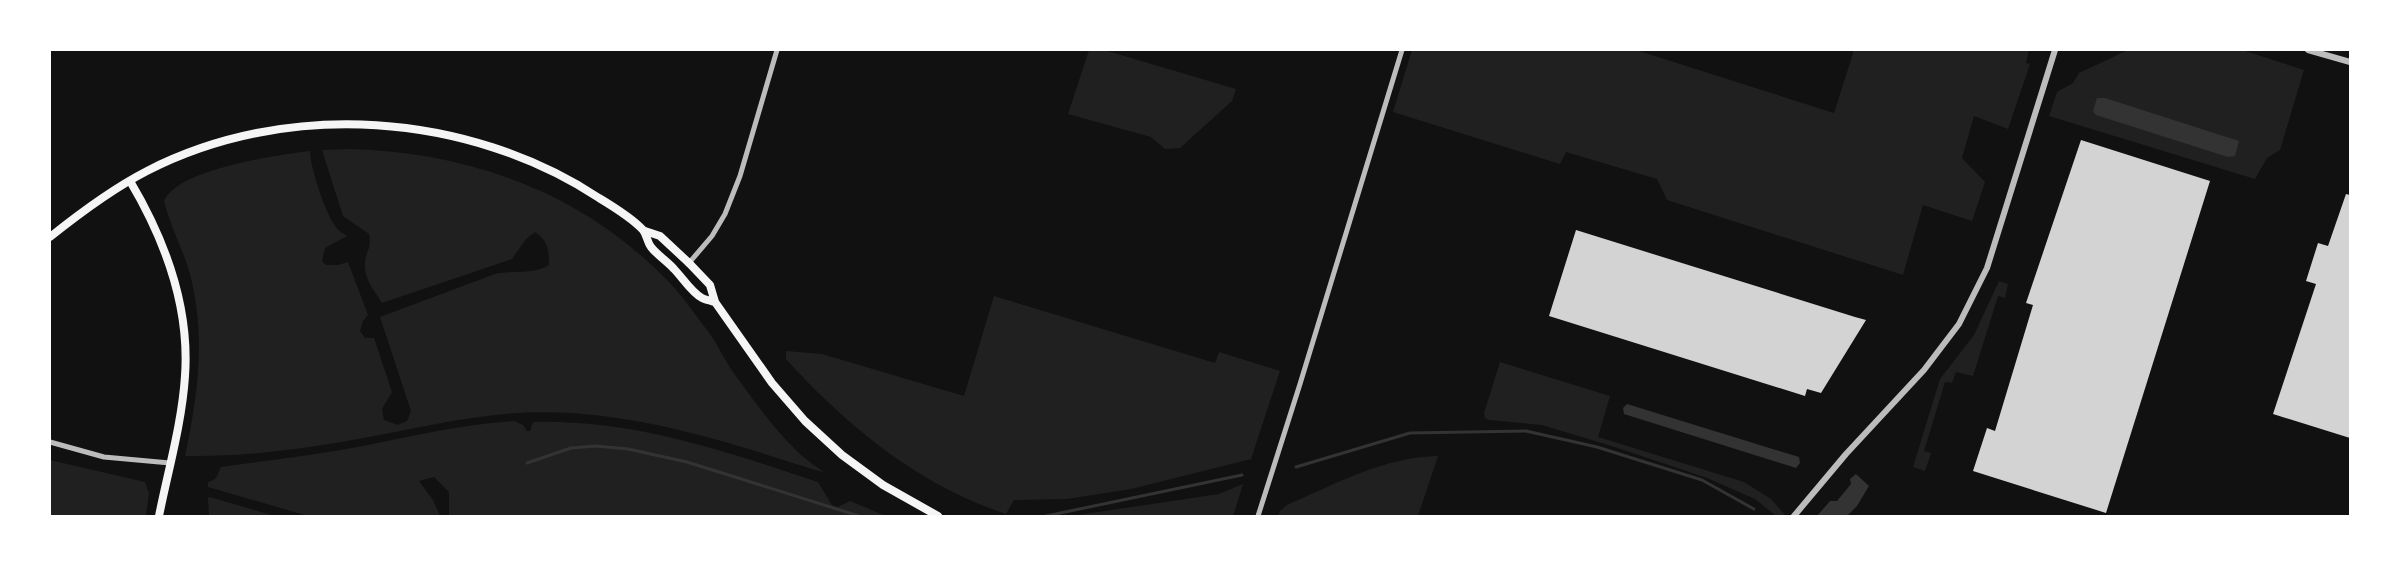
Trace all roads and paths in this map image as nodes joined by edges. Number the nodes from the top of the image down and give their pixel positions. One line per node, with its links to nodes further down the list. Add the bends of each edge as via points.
1 (777, 50): 9 (street, via 740,176 719,226)
2 (1402, 50): 15 (street)
3 (2055, 50): 16 (street, via 1987,268 1959,324 1924,370)
4 (2308, 50): 5 (street)
5 (2350, 62)
6 (130, 181): 7 (main road, via 148,170 219,143 278,129 360,124 477,142 541,166 598,197); 8 (main road); 12 (main road, via 164,247 182,322 185,377)
7 (645, 231): 9 (main road, via 660,236); 10 (main road, via 649,245 701,298)
8 (50, 237)
9 (689, 263): 10 (main road, via 710,285)
10 (715, 302): 14 (main road, via 772,384 823,438 883,485)
11 (50, 442): 12 (street, via 104,457)
12 (170, 463): 13 (main road)
13 (159, 516)
14 (938, 516)
15 (1258, 516)
16 (1794, 516)

